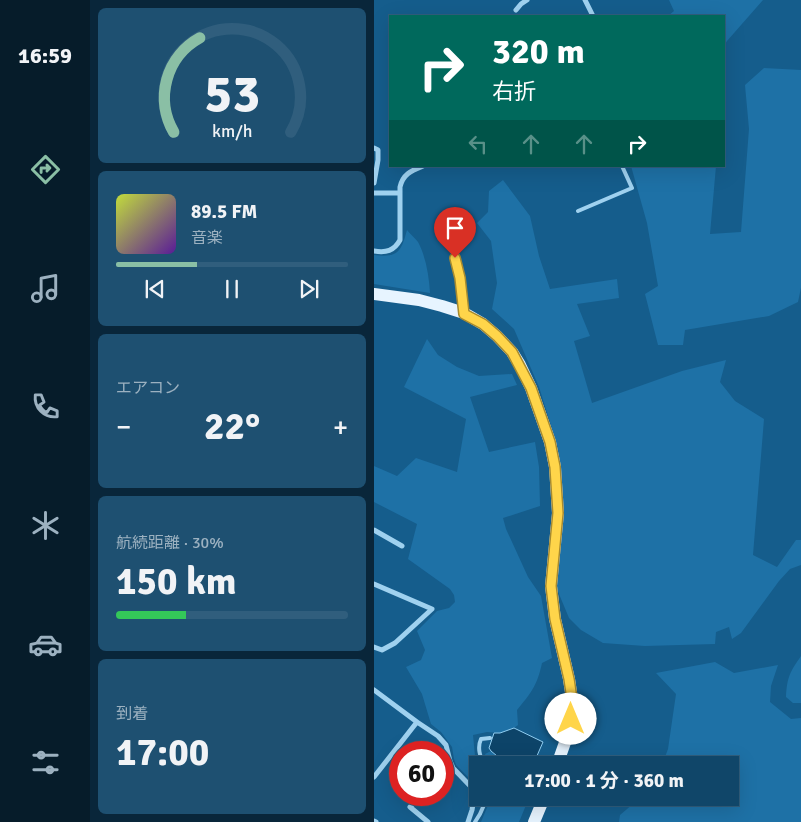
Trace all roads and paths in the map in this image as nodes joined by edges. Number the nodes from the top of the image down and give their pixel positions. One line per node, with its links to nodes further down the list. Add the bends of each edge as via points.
1 (527, 0): 3 (street)
2 (585, 0): 4 (street)
3 (516, 10)
4 (592, 15)
5 (374, 148): 8 (street, via 378,150)
6 (420, 167): 10 (street, via 405,175)
7 (622, 167): 11 (lane, via 632,188)
8 (374, 183)
9 (374, 193): 10 (street)
10 (400, 193): 12 (street, via 400,240 390,251)
11 (578, 210)
12 (374, 251)
13 (455, 258): 15 (street)
14 (374, 294): 15 (main road, via 419,300)
15 (464, 314): 25 (main road, via 483,324 512,352 531,388 550,442 558,513 551,586 572,699 568,734)
16 (374, 530): 17 (street)
17 (402, 546)
18 (374, 584): 19 (street, via 432,609 395,644 382,650)
19 (374, 647)
20 (374, 690): 21 (street)
21 (416, 722): 23 (street); 27 (street)
22 (490, 738): 24 (lane, via 481,738 478,745)
23 (442, 741)
24 (480, 756)
25 (560, 756)
26 (454, 769): 32 (street, via 475,791)
27 (374, 777)
28 (411, 806): 31 (street)
29 (483, 806): 33 (lane)
30 (541, 806): 34 (main road)
31 (428, 822)
32 (468, 822)
33 (475, 822)
34 (534, 822)

